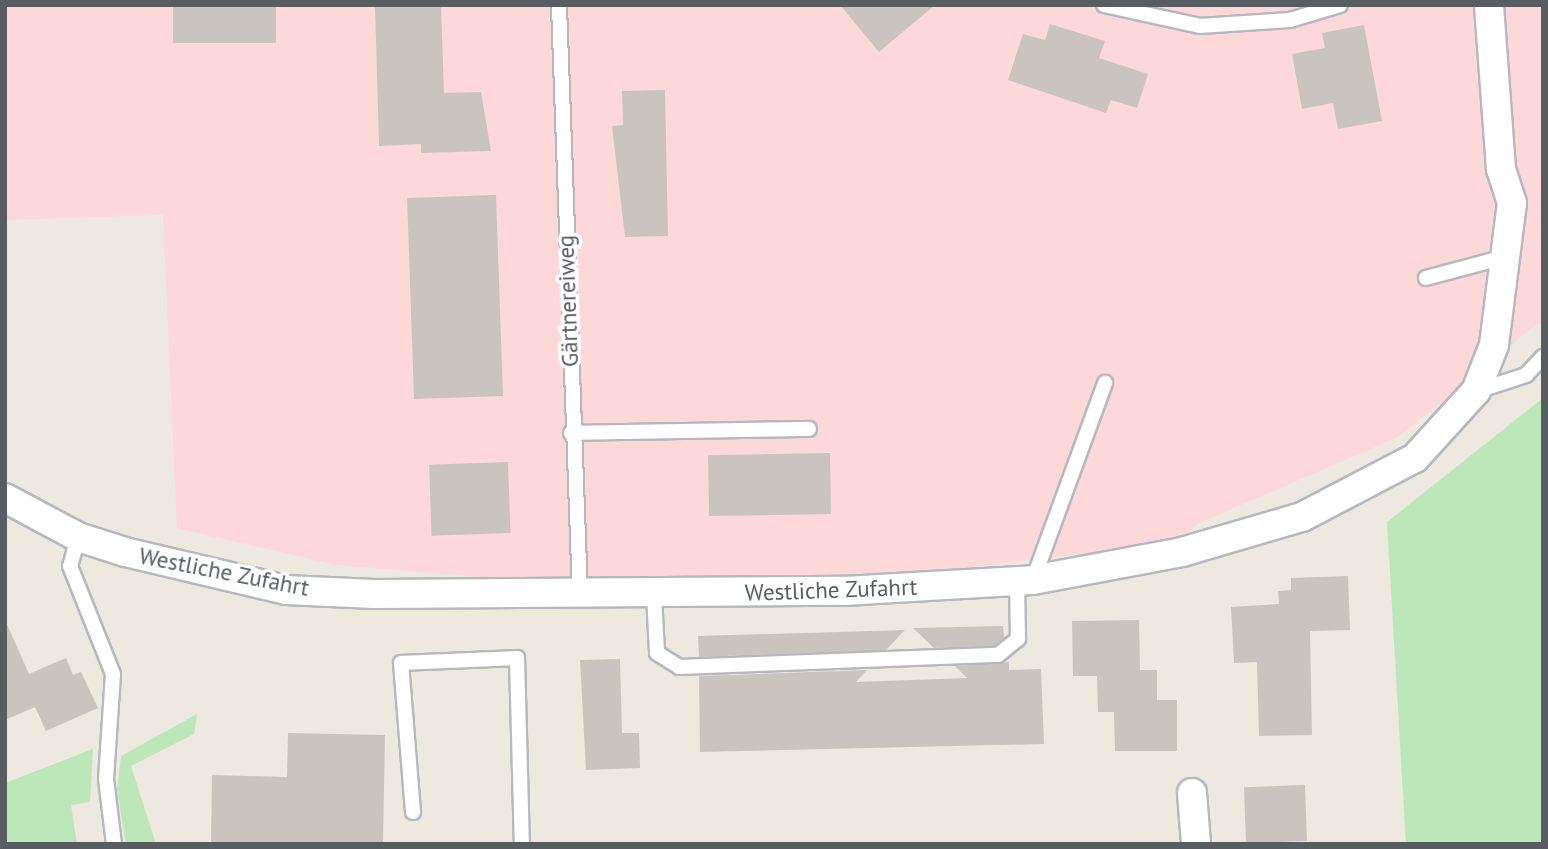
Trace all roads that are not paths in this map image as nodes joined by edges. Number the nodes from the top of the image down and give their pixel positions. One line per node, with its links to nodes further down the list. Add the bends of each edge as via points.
1 (559, 5): 11 (lane, Gärtnereiweg)
2 (1104, 5): 3 (lane, via 1200,26 1290,20)
3 (1340, 5)
4 (1489, 5): 5 (street, Westliche Zufahrt, via 1501,169 1511,185)
5 (1508, 254): 6 (lane); 9 (street, Westliche Zufahrt, via 1494,345)
6 (1426, 278)
7 (1543, 357): 9 (lane, via 1526,375)
8 (1105, 383): 14 (lane)
9 (1476, 391): 14 (street, Westliche Zufahrt, via 1415,458 1329,507 1182,552)
10 (809, 429): 11 (lane)
11 (571, 433): 16 (lane, Gärtnereiweg)
12 (5, 498): 13 (street, Westliche Zufahrt)
13 (78, 537): 16 (street, Westliche Zufahrt, via 286,590); 19 (lane, via 70,566 113,674 106,779)
14 (1025, 580): 15 (street, Westliche Zufahrt); 15 (lane, via 1018,639 1011,651 875,660 679,667 657,653)
15 (654, 595): 16 (street, Westliche Zufahrt)
16 (580, 596)
17 (1192, 793): 21 (street)
18 (412, 812): 20 (lane, via 401,663 517,658)
19 (114, 844)
20 (522, 844)
21 (1196, 844)

